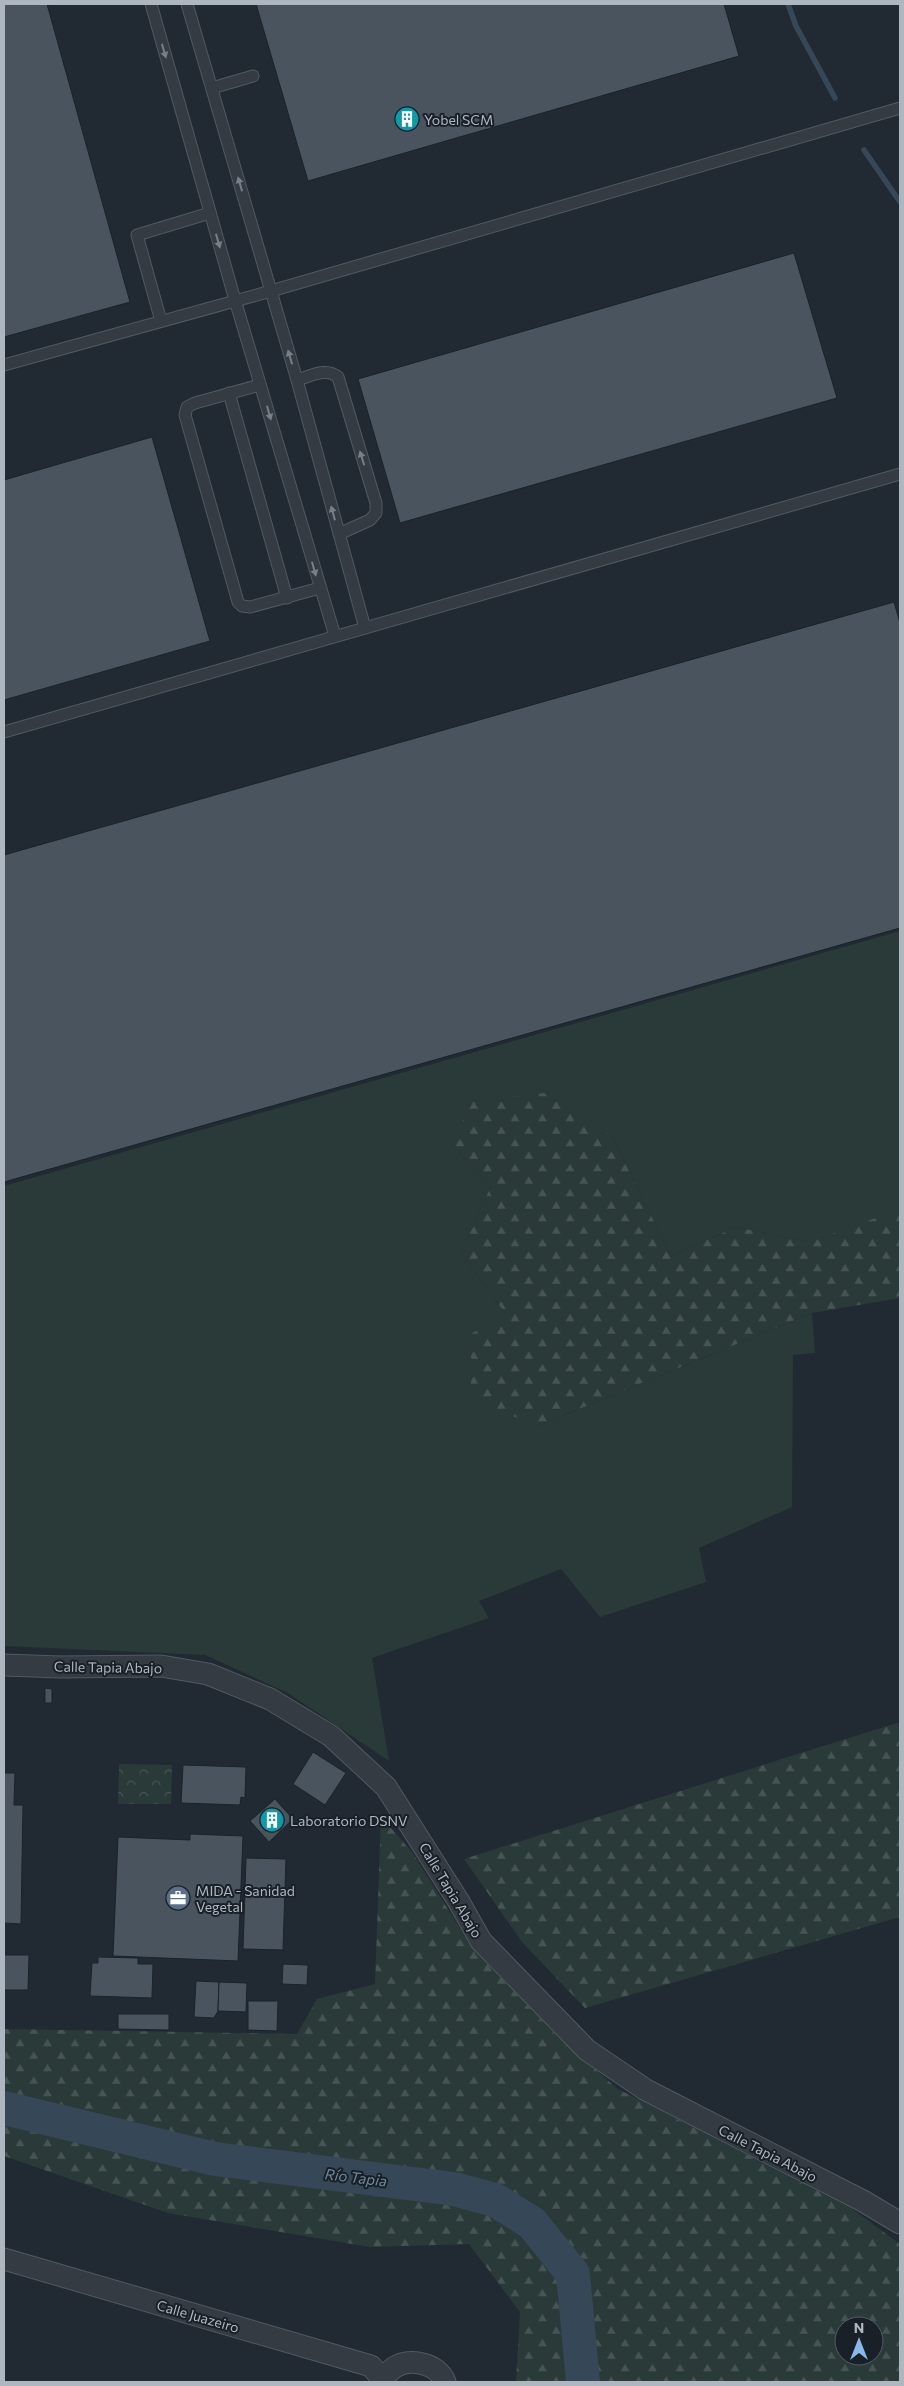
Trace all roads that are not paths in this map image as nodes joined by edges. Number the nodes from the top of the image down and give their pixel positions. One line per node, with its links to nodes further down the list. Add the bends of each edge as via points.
1 (151, 4): 6 (lane, one-way to 6)
2 (187, 4): 4 (lane)
3 (254, 76): 4 (lane)
4 (212, 88): 7 (lane, one-way to 4)
5 (900, 108): 7 (lane)
6 (210, 213): 8 (lane, one-way to 8); 9 (lane, via 137,235)
7 (271, 291): 8 (lane); 11 (lane, one-way to 7)
8 (235, 300): 9 (lane); 12 (lane)
9 (161, 321): 10 (lane)
10 (4, 365)
11 (297, 380): 15 (lane, one-way to 11); 15 (lane, one-way to 11, via 370,520 376,513 376,503 338,377 325,371)
12 (260, 385): 13 (lane); 16 (lane, one-way to 16)
13 (229, 393): 17 (lane); 17 (lane, via 195,403 187,407 185,415 238,602 250,607)
14 (900, 474): 18 (lane)
15 (338, 534): 18 (lane)
16 (320, 588): 17 (lane); 19 (lane)
17 (288, 598)
18 (364, 628): 19 (lane)
19 (335, 636): 20 (lane)
20 (4, 732)
21 (4, 1665): 22 (street, Calle Tapia Abajo, via 161,1666 208,1674 270,1699 331,1736 386,1787 482,1941 587,2050 646,2090)
22 (900, 2223)
23 (4, 2259): 24 (street, Calle Juazeiro, via 371,2366)
24 (384, 2380): 25 (street, via 396,2366 414,2362 431,2366)
25 (445, 2382)

